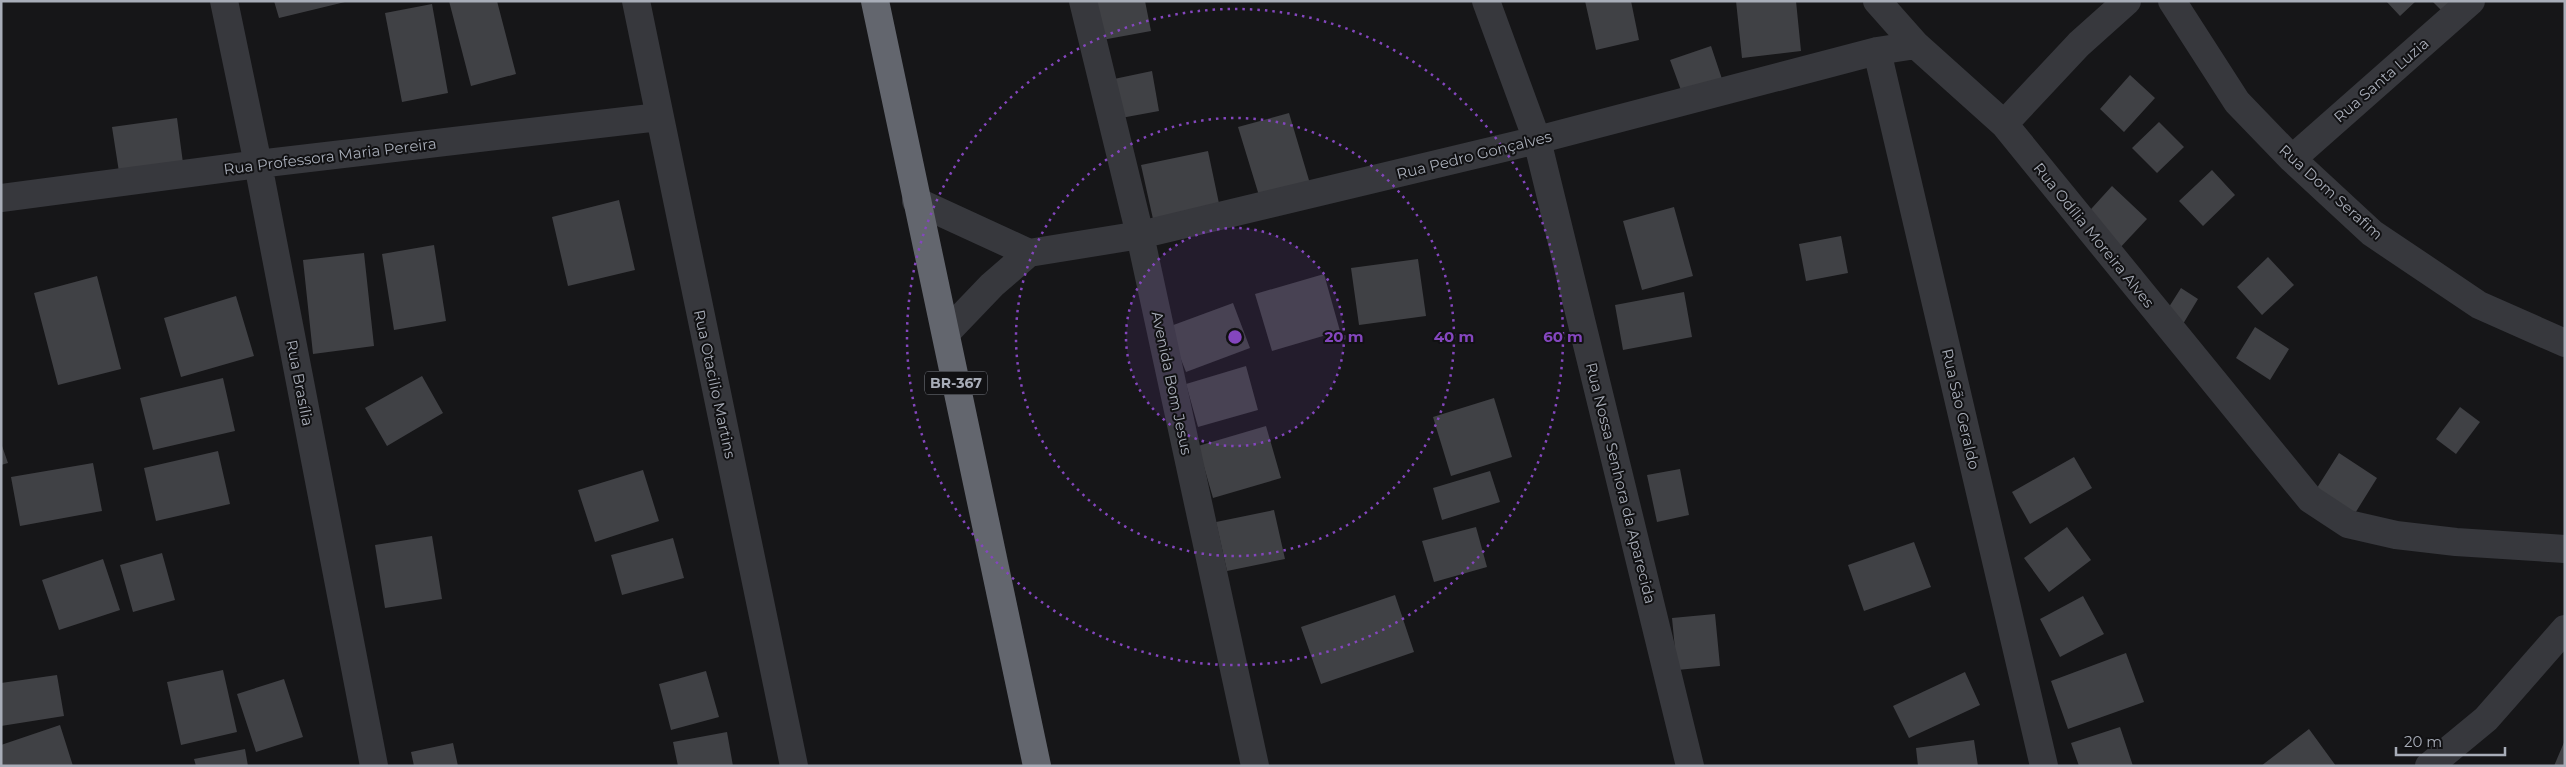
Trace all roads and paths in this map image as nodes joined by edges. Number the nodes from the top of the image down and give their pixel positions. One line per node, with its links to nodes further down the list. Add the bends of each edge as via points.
1 (224, 1): 16 (street, Rua Brasília)
2 (636, 1): 12 (street, Rua Otacilio Martins)
3 (875, 1): 18 (highway, BR-367)
4 (1083, 1): 19 (street, Avenida Bom Jesus)
5 (1486, 1): 14 (street, Rua Nossa Senhora da Aparecida)
6 (1877, 1): 10 (street, Rua Odília Moreira Alves)
7 (2126, 1): 13 (street, via 2079,44)
8 (2172, 1): 15 (street, Rua Dom Serafim, via 2237,102)
9 (2470, 1): 15 (street, Rua Santa Luzia)
10 (1916, 45): 11 (street, Rua Pedro Gonçalves); 13 (street, Rua Odília Moreira Alves)
11 (1877, 51): 14 (street, Rua Pedro Gonçalves); 30 (street, Rua São Geraldo)
12 (659, 117): 16 (street, Rua Professora Maria Pereira); 26 (street, Rua Otacilio Martins)
13 (2004, 124): 23 (street, Rua Odília Moreira Alves, via 2310,499 2348,524 2396,535)
14 (1537, 140): 19 (street, Rua Pedro Gonçalves); 29 (street, Rua Nossa Senhora da Aparecida)
15 (2292, 159): 22 (street, Rua Dom Serafim, via 2372,233 2479,305)
16 (258, 164): 17 (street, Rua Professora Maria Pereira); 25 (street, Rua Brasília)
17 (1, 198)
18 (916, 201): 20 (street); 21 (highway, BR-367)
19 (1140, 234): 20 (street, Rua Pedro Gonçalves); 28 (street, Avenida Bom Jesus)
20 (1029, 253): 21 (street, via 992,285)
21 (946, 333): 27 (highway, BR-367)
22 (2565, 343)
23 (2565, 549)
24 (2565, 628): 31 (street, via 2486,719)
25 (374, 766)
26 (794, 766)
27 (1037, 766)
28 (1255, 766)
29 (1690, 766)
30 (2044, 766)
31 (2428, 766)

